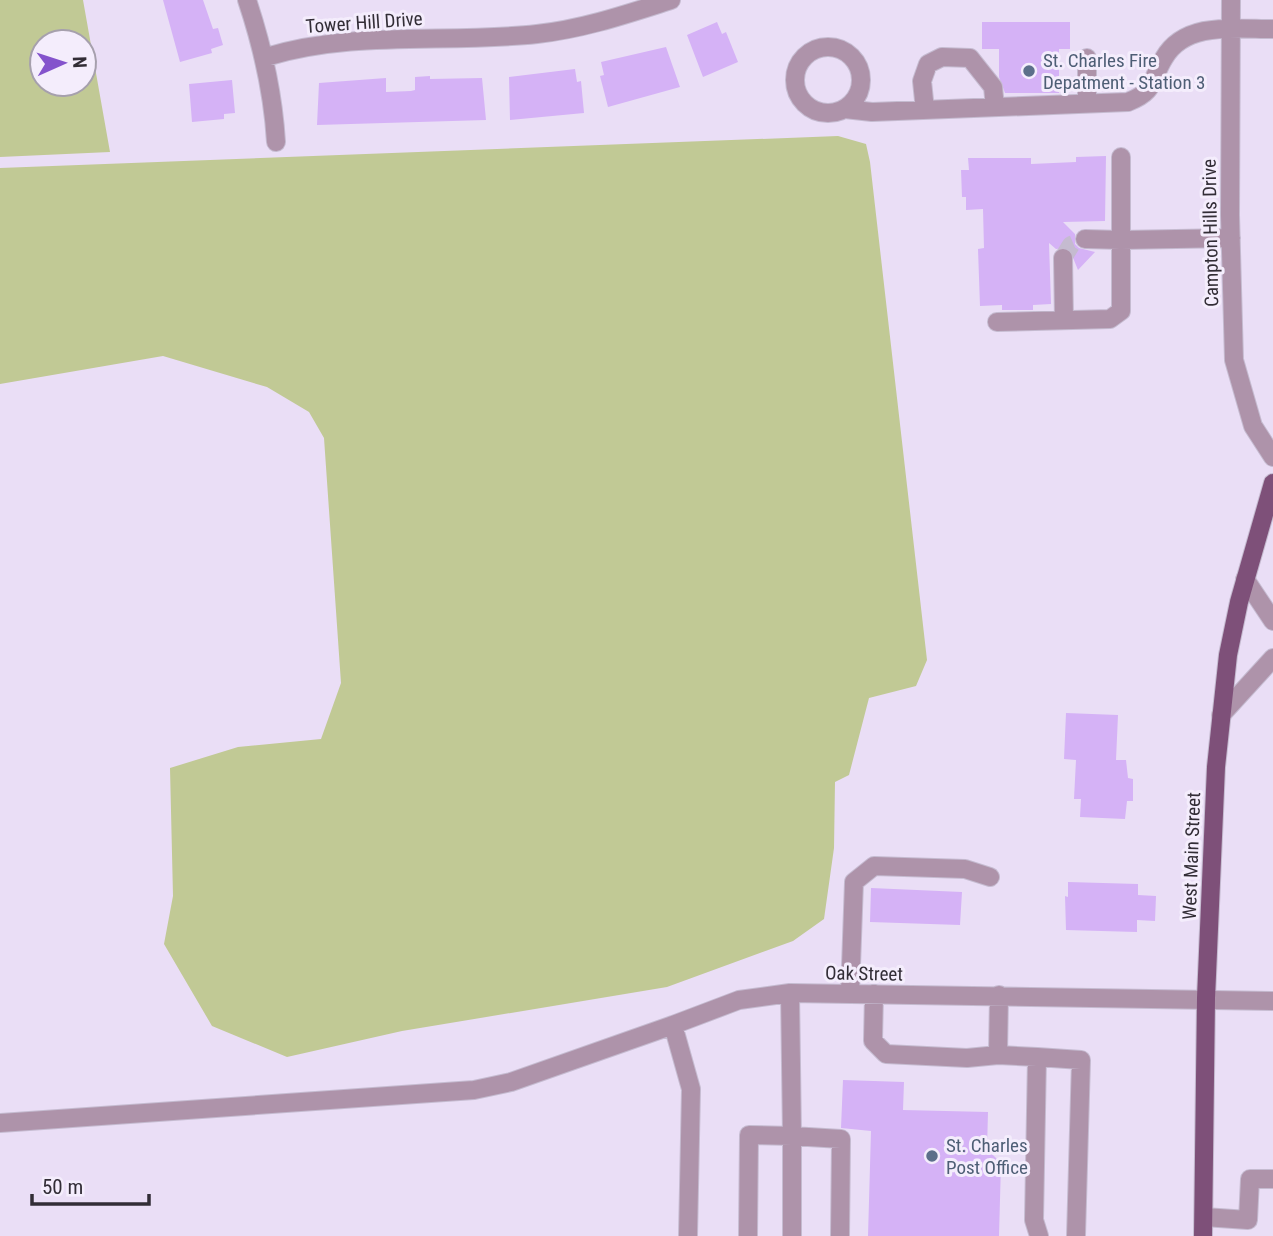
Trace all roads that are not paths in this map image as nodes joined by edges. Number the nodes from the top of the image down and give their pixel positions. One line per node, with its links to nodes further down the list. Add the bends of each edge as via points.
1 (247, 0): 6 (street)
2 (671, 0): 6 (street, Tower Hill Drive, via 586,26 537,34 329,41)
3 (1231, 0): 4 (street, Campton Hills Drive)
4 (1231, 29): 5 (street); 8 (street, via 1193,34 1172,46 1143,96 1128,102); 15 (street, Campton Hills Drive)
5 (1273, 30)
6 (266, 57): 12 (street)
7 (1087, 58): 8 (street)
8 (1087, 103): 9 (street)
9 (995, 107): 11 (street); 11 (street, via 993,87 970,58 942,57 928,64 922,81)
10 (845, 109): 11 (street)
11 (925, 110)
12 (276, 142)
13 (1121, 157): 16 (street)
14 (1085, 239): 16 (street)
15 (1231, 239): 16 (street); 20 (street, Campton Hills Drive, via 1234,360 1253,426)
16 (1121, 240): 18 (street, via 1121,311 1110,319)
17 (1063, 258): 18 (street)
18 (1063, 320): 19 (street)
19 (997, 322)
20 (1273, 457)
21 (1273, 483): 22 (main road, West Main Street)
22 (1245, 579): 23 (street); 25 (main road, West Main Street, via 1228,655)
23 (1273, 621)
24 (1273, 658): 25 (street)
25 (1221, 715): 31 (main road, West Main Street)
26 (990, 877): 28 (street, via 965,869 874,866 854,882)
27 (790, 993): 28 (street, Oak Street); 33 (street, Oak Street, via 739,1000); 37 (street)
28 (850, 994): 29 (street, Oak Street)
29 (874, 994): 30 (street, Oak Street); 34 (street, via 873,1041 886,1054)
30 (999, 995): 31 (street, Oak Street); 34 (street)
31 (1206, 998): 32 (street, Oak Street); 39 (main road, West Main Street)
32 (1273, 1001)
33 (673, 1025): 36 (street, Oak Street, via 511,1082 474,1090); 41 (street, via 691,1089)
34 (999, 1055): 35 (street)
35 (1037, 1057): 45 (street, via 1034,1220); 46 (street, via 1081,1060)
36 (0, 1123)
37 (792, 1136): 42 (street, via 748,1135); 43 (street); 44 (street, via 841,1139)
38 (1273, 1179): 40 (street, via 1250,1179)
39 (1204, 1217): 40 (street); 47 (main road, West Main Street)
40 (1248, 1228)
41 (688, 1236)
42 (748, 1236)
43 (792, 1236)
44 (839, 1236)
45 (1039, 1236)
46 (1076, 1236)
47 (1203, 1236)

